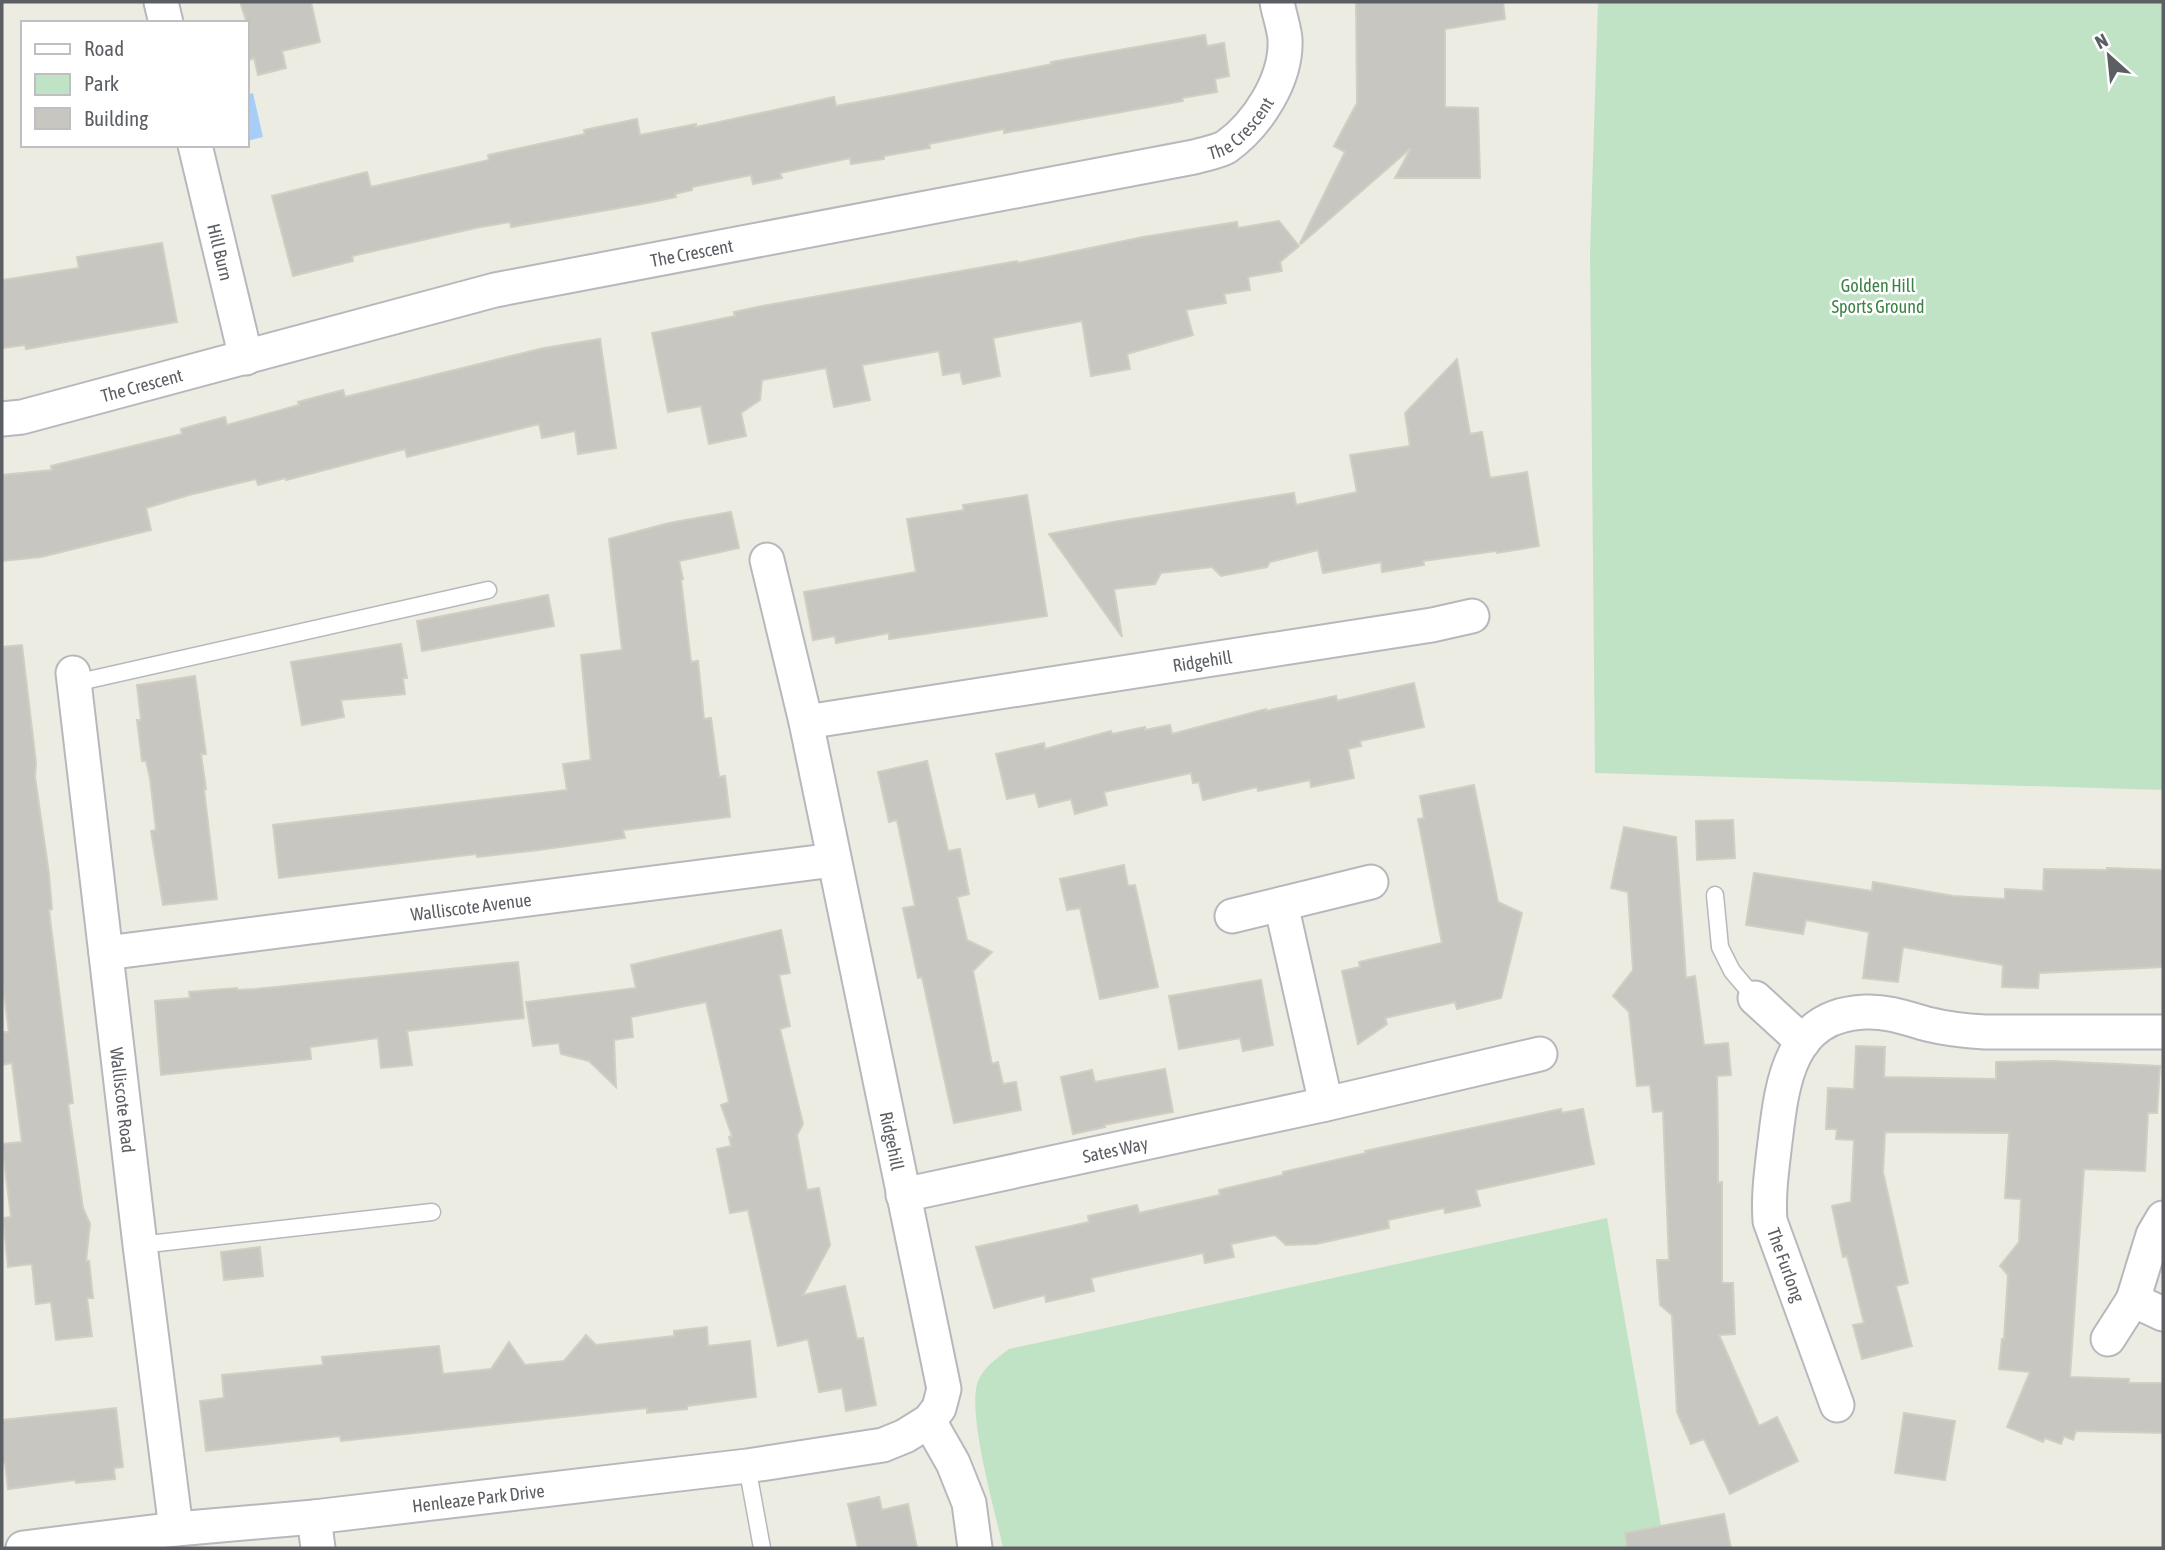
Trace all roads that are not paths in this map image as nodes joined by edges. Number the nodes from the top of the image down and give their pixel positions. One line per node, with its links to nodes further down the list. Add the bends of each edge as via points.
1 (161, 2): 3 (street)
2 (1276, 2): 5 (street, The Crescent, via 1284,39 1282,66 1271,93 1249,125 1224,148 1195,158 495,290)
3 (166, 21)
4 (195, 147): 5 (street, Hill Burn)
5 (246, 358): 6 (street, The Crescent, via 22,417)
6 (2, 418)
7 (767, 560): 11 (street, Ridgehill)
8 (488, 590): 10 (lane)
9 (1472, 616): 11 (street, Ridgehill, via 1433,638)
10 (74, 678): 17 (street, Walliscote Road)
11 (806, 722): 12 (street, Ridgehill)
12 (834, 860): 17 (street, Walliscote Avenue); 23 (street, Ridgehill)
13 (1371, 882): 15 (street)
14 (1715, 895): 18 (lane, via 1720,947 1732,971)
15 (1280, 904): 16 (street); 22 (street)
16 (1232, 916)
17 (106, 953): 26 (street, Walliscote Road)
18 (1755, 998): 20 (street)
19 (2163, 1032): 20 (street, The Furlong, via 1985,1032 1956,1030 1892,1013 1864,1012 1837,1016)
20 (1803, 1042): 30 (street, The Furlong, via 1783,1084 1768,1199 1770,1221)
21 (1540, 1054): 22 (street, Sates Way)
22 (1326, 1104): 23 (street, Sates Way)
23 (903, 1195): 31 (street, Ridgehill, via 944,1389 939,1408)
24 (432, 1212): 26 (lane)
25 (2163, 1218): 27 (street)
26 (140, 1245): 33 (street, Walliscote Road)
27 (2133, 1300): 28 (street); 29 (street)
28 (2163, 1314)
29 (2108, 1339)
30 (1837, 1405)
31 (929, 1421): 32 (street, Henleaze Park Drive, via 883,1445); 37 (street, via 969,1503)
32 (747, 1466): 34 (street, Henleaze Park Drive); 36 (lane)
33 (176, 1529): 34 (street, Henleaze Park Drive); 35 (street, Henleaze Park Drive)
34 (316, 1533)
35 (23, 1548)
36 (762, 1548)
37 (975, 1548)

